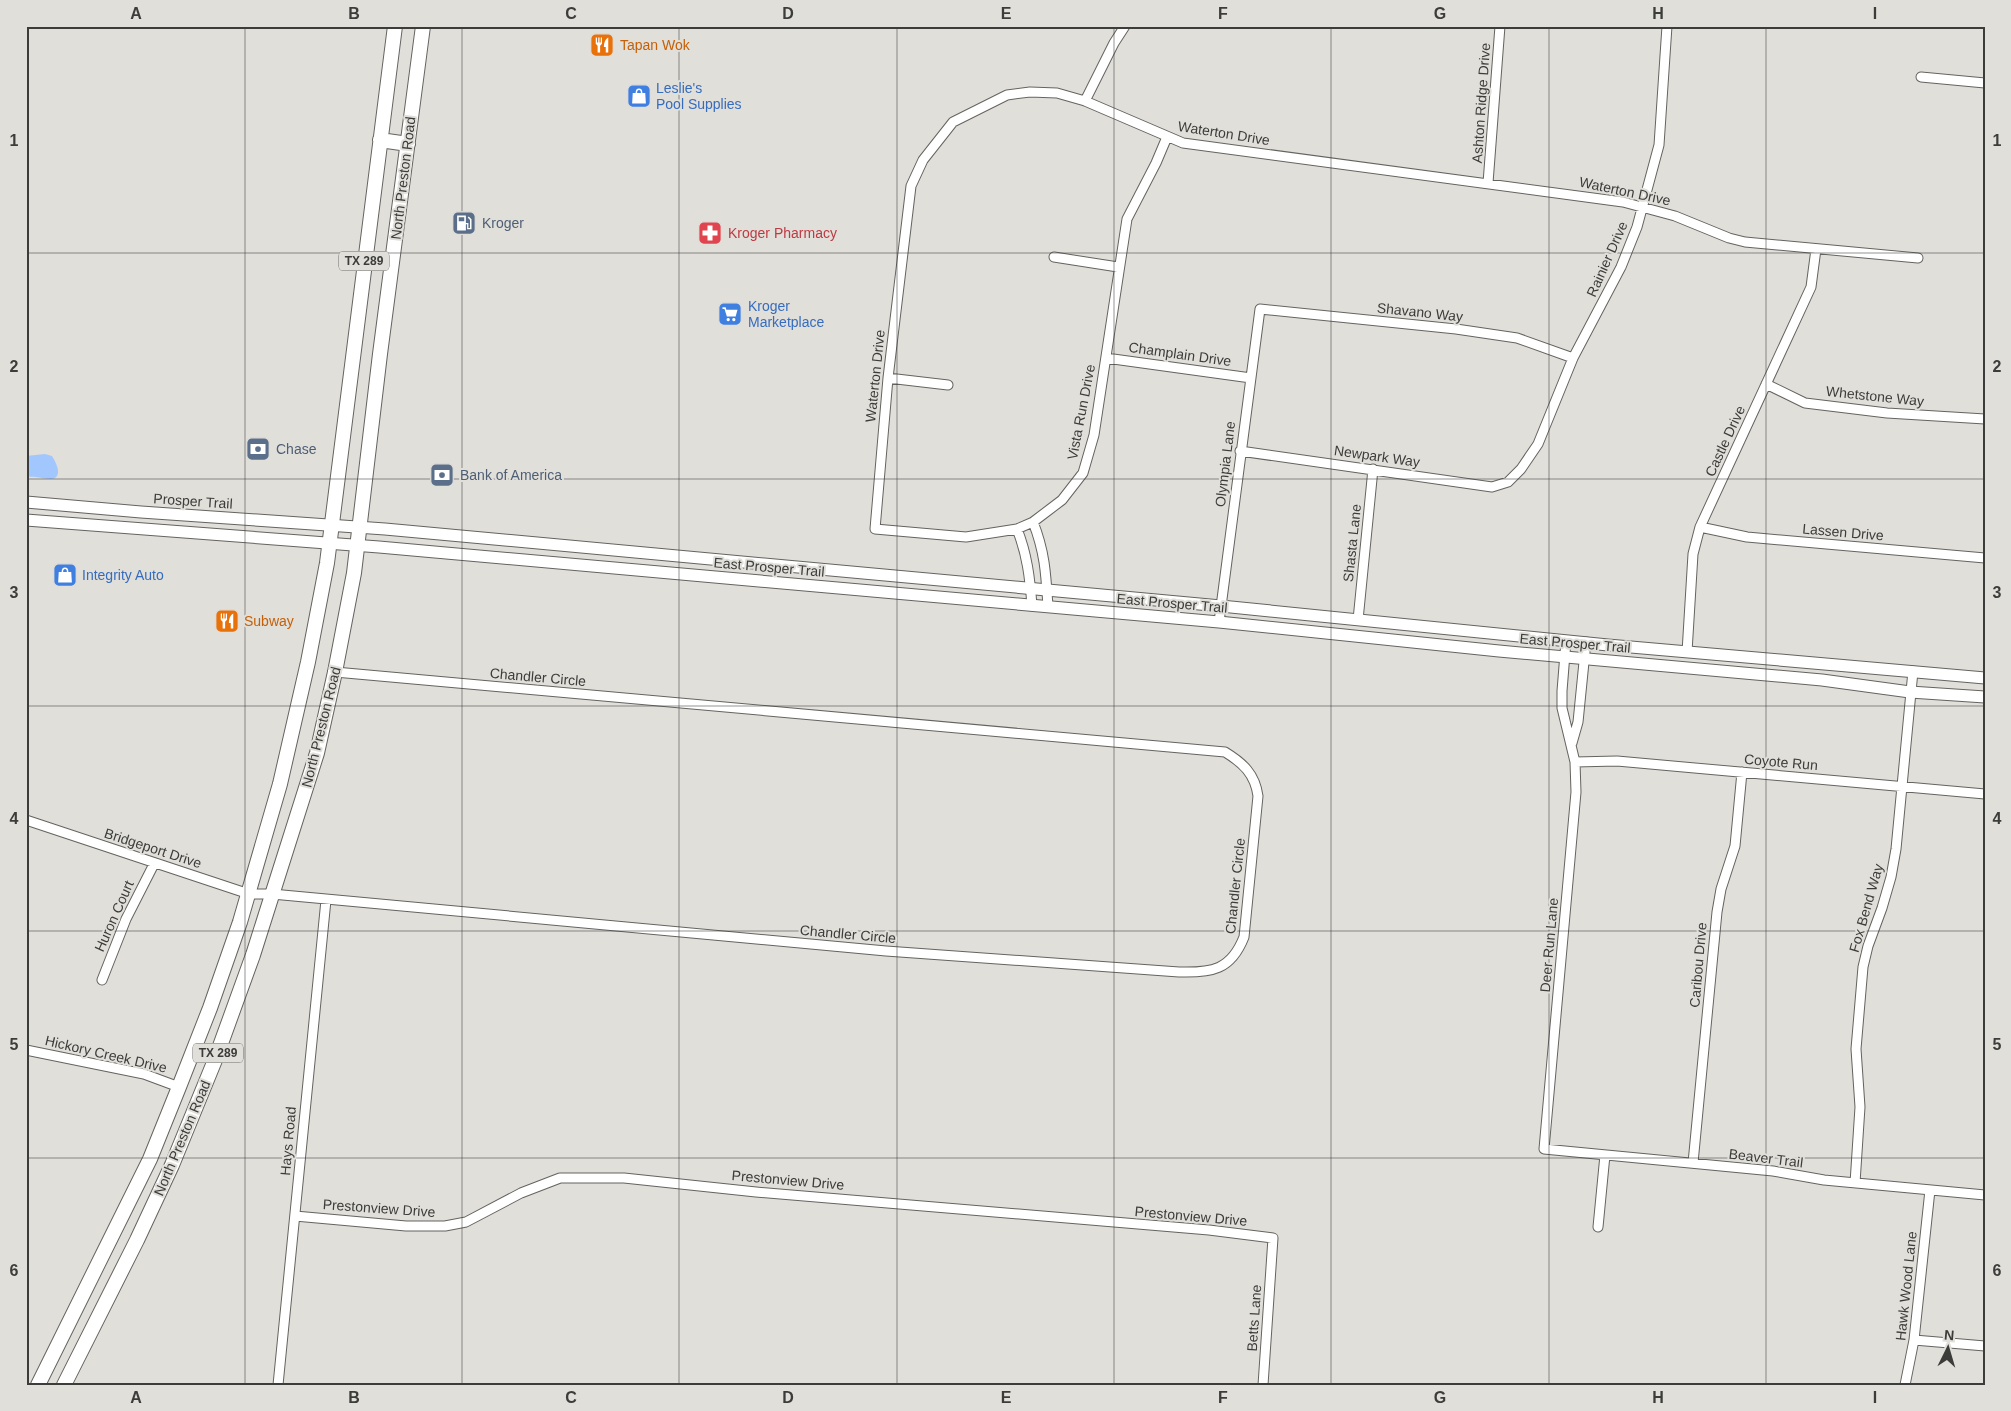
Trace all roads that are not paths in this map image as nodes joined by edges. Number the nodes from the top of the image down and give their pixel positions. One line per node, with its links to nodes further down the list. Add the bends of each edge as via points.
1 (395, 26): 10 (main road, North Preston Road / TX 289)
2 (423, 26): 11 (main road, North Preston Road / TX 289)
3 (1125, 26): 8 (street)
4 (1500, 26): 12 (street, Ashton Ridge Drive)
5 (1667, 26): 13 (street, Rainier Drive, via 1659,145)
6 (1921, 77): 7 (street)
7 (1985, 83)
8 (1085, 101): 9 (street, Waterton Drive); 21 (street, Waterton Drive, via 1057,93 1007,95 953,122 922,160 911,186)
9 (1167, 137): 12 (street, Waterton Drive, via 1183,143); 17 (street, Vista Run Drive, via 1126,219)
10 (380, 140): 11 (main road); 32 (main road, North Preston Road / TX 289)
11 (408, 144): 33 (main road, North Preston Road / TX 289)
12 (1488, 183): 13 (street, Waterton Drive)
13 (1643, 206): 14 (street, Waterton Drive, via 1745,242); 20 (street, Rainier Drive, via 1621,267)
14 (1816, 248): 16 (street, Waterton Drive); 23 (street, Castle Drive, via 1811,287)
15 (1054, 257): 17 (street)
16 (1918, 258)
17 (1118, 267): 19 (street, Vista Run Drive)
18 (1260, 309): 20 (street, Shavano Way, via 1517,338); 22 (street, Olympia Lane)
19 (1106, 358): 22 (street, Champlain Drive); 31 (street, Vista Run Drive, via 1094,435 1083,473 1062,500)
20 (1573, 358): 28 (street, Rainier Drive, via 1538,444)
21 (888, 378): 24 (street); 35 (street, Waterton Drive)
22 (1251, 378): 26 (street, Olympia Lane)
23 (1766, 384): 25 (street, Whetstone Way, via 1805,403); 34 (street, Castle Drive)
24 (948, 385)
25 (1985, 419)
26 (1240, 451): 27 (street, Newpark Way); 45 (street, Olympia Lane)
27 (1374, 470): 28 (street, Newpark Way, via 1492,487); 47 (street, Shasta Lane)
28 (1508, 482)
29 (26, 502): 32 (main road, Prosper Trail)
30 (26, 520): 37 (main road)
31 (1033, 522): 36 (street, Vista Run Drive); 43 (street, via 1041,543)
32 (330, 525): 33 (main road, Prosper Trail); 37 (main road, North Preston Road / TX 289)
33 (358, 526): 38 (main road, North Preston Road / TX 289); 39 (main road, East Prosper Trail)
34 (1700, 527): 40 (street, Lassen Drive, via 1747,537); 51 (street, Castle Drive, via 1693,554)
35 (875, 529): 36 (street, Vista Run Drive, via 966,537)
36 (1017, 529): 42 (street, via 1025,549)
37 (329, 543): 38 (main road); 66 (main road, North Preston Road / TX 289, via 301,696)
38 (357, 545): 41 (main road, East Prosper Trail); 55 (main road, North Preston Road / TX 289)
39 (616, 550): 41 (main road); 42 (main road, East Prosper Trail)
40 (1985, 558)
41 (614, 569): 44 (main road, East Prosper Trail)
42 (1031, 589): 43 (main road, East Prosper Trail); 44 (street)
43 (1047, 590): 45 (main road, East Prosper Trail); 46 (street)
44 (1032, 606): 46 (main road, East Prosper Trail)
45 (1221, 606): 47 (main road, East Prosper Trail); 48 (street, Olympia Lane)
46 (1048, 608): 48 (main road, East Prosper Trail)
47 (1358, 620): 49 (main road, East Prosper Trail)
48 (1219, 622): 52 (main road, East Prosper Trail)
49 (1566, 640): 50 (main road, East Prosper Trail); 52 (street, Deer Run Lane)
50 (1586, 642): 51 (main road, East Prosper Trail); 53 (street, Deer Run Lane)
51 (1687, 652): 54 (main road, East Prosper Trail)
52 (1564, 657): 53 (main road, East Prosper Trail); 59 (street, Deer Run Lane, via 1562,708)
53 (1584, 659): 57 (main road, East Prosper Trail, via 1822,680); 59 (street, Deer Run Lane, via 1578,722)
54 (1912, 671): 56 (main road, East Prosper Trail); 57 (street, Fox Bend Way)
55 (335, 672): 67 (main road, North Preston Road / TX 289, via 317,753); 68 (street, Chandler Circle, via 1207,749 1225,752 1243,764 1253,777 1258,796 1244,938 1231,962 1202,973 886,951)
56 (1985, 678)
57 (1910, 692): 58 (main road, East Prosper Trail); 62 (street, Fox Bend Way)
58 (1985, 697)
59 (1572, 743): 60 (street, Deer Run Lane)
60 (1575, 762): 61 (street, Coyote Run, via 1616,761); 72 (street, Deer Run Lane, via 1574,829)
61 (1742, 772): 62 (street, Coyote Run); 74 (street, Caribou Drive, via 1735,846 1717,912)
62 (1901, 787): 63 (street, Coyote Run); 75 (street, Fox Bend Way, via 1891,877 1863,967 1856,1049 1860,1106)
63 (1985, 794)
64 (26, 820): 65 (street, Bridgeport Drive)
65 (154, 864): 66 (street, Bridgeport Drive); 69 (street, Huron Court, via 126,920)
66 (249, 894): 67 (street, Bridgeport Drive); 71 (main road, North Preston Road / TX 289)
67 (272, 894): 68 (street, Chandler Circle); 84 (main road, North Preston Road / TX 289, via 228,1025 172,1165)
68 (326, 900): 78 (street, Hays Road)
69 (102, 980)
70 (26, 1050): 71 (street, Hickory Creek Drive, via 144,1074)
71 (179, 1086): 83 (main road, North Preston Road / TX 289, via 150,1159)
72 (1544, 1149): 73 (street, Beaver Trail)
73 (1605, 1155): 74 (street, Beaver Trail); 79 (street)
74 (1693, 1163): 75 (street, Beaver Trail)
75 (1855, 1183): 76 (street, Beaver Trail)
76 (1930, 1190): 77 (street, Beaver Trail); 81 (street, Hawk Wood Lane)
77 (1985, 1195)
78 (295, 1216): 80 (street, Prestonview Drive, via 406,1226 445,1226 466,1222 521,1193 560,1178 624,1178 1209,1230 1273,1238); 85 (street, Hays Road)
79 (1598, 1227)
80 (1272, 1254): 86 (street, Betts Lane)
81 (1914, 1340): 82 (street); 87 (street, Hawk Wood Lane)
82 (1985, 1346)
83 (38, 1385)
84 (64, 1385)
85 (278, 1385)
86 (1264, 1385)
87 (1905, 1385)

